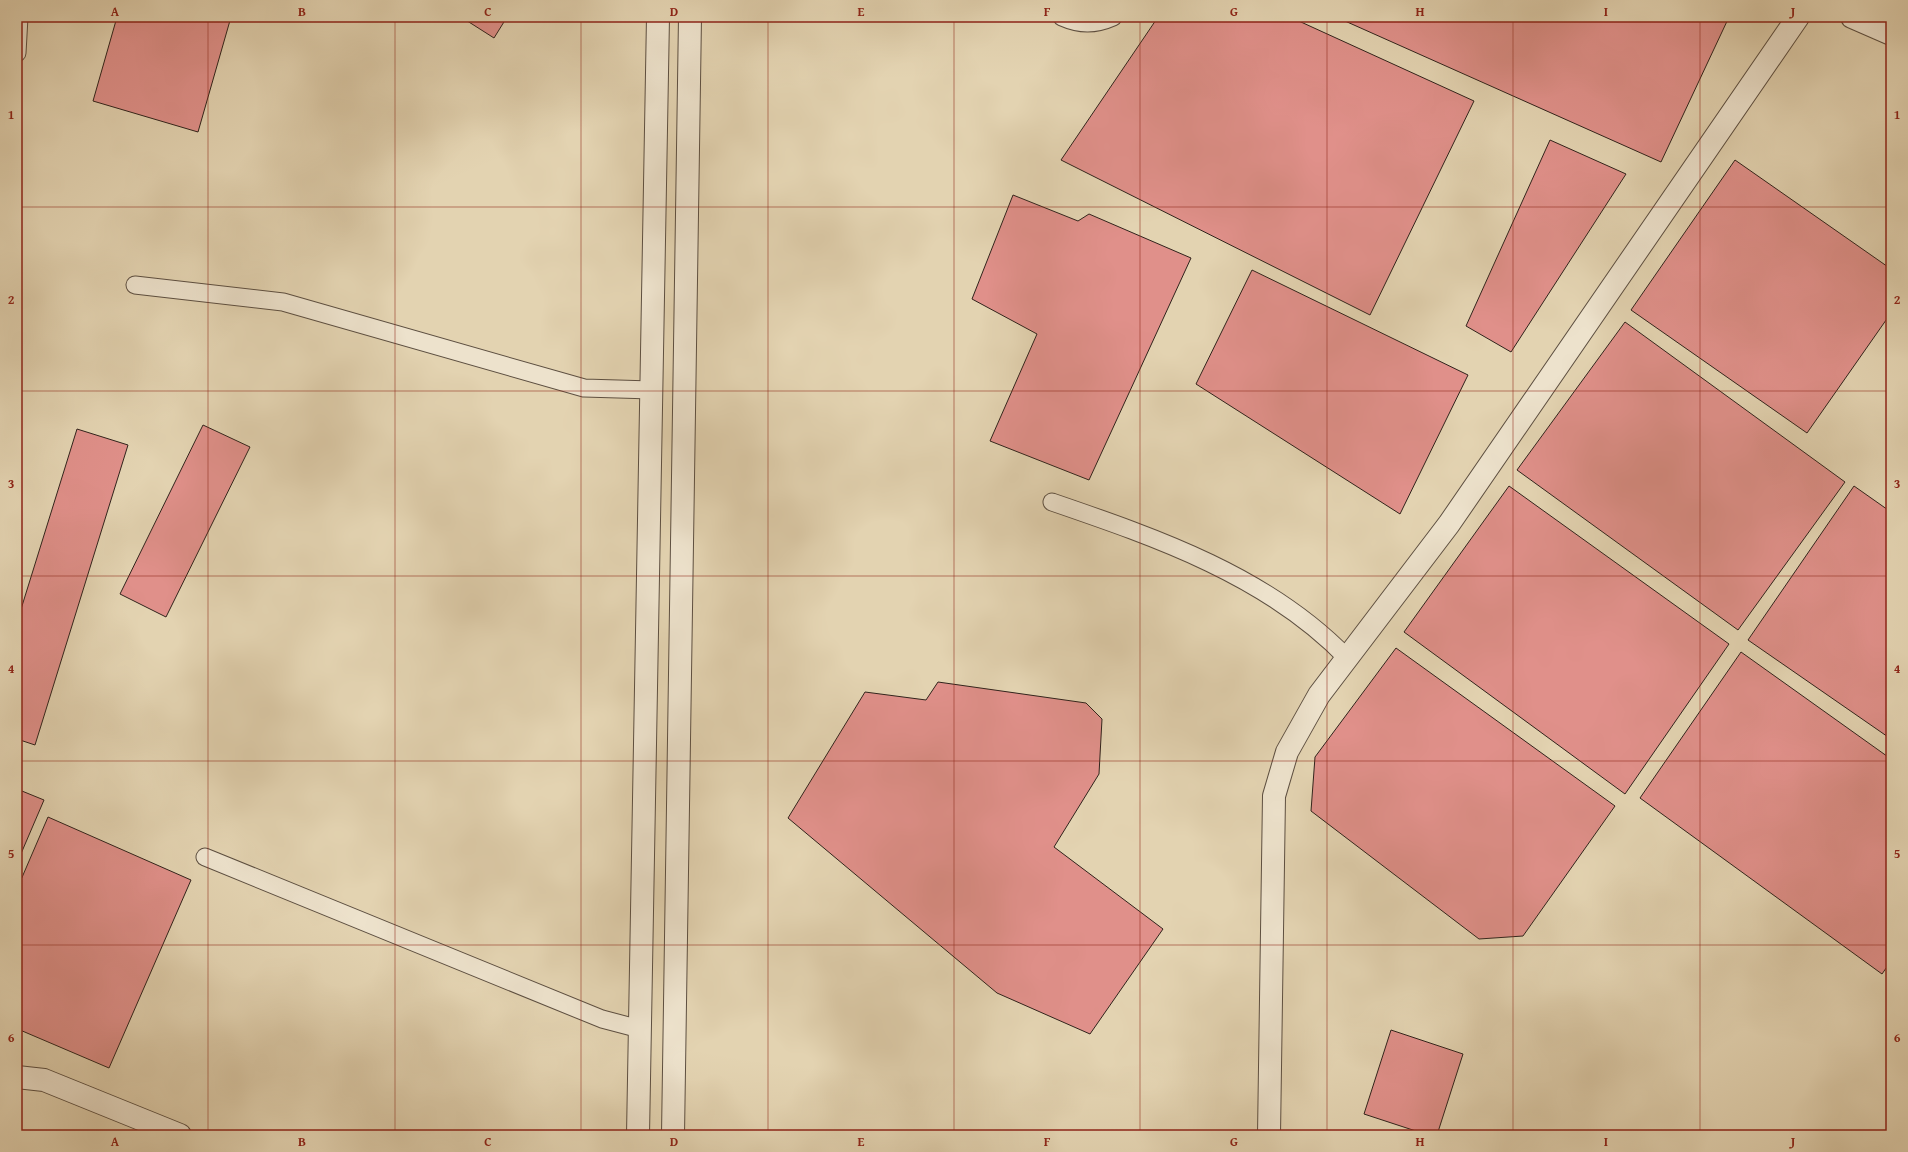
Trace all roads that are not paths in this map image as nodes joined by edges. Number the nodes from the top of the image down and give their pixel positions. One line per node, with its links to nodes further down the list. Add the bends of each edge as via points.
1 (19, 17): 9 (lane)
2 (658, 17): 11 (street)
3 (690, 17): 19 (street)
4 (1062, 17): 5 (lane, via 1082,24 1093,24)
5 (1113, 17)
6 (1798, 17): 13 (street, via 1449,524)
7 (1852, 17): 8 (street)
8 (1891, 34)
9 (17, 53)
10 (135, 285): 11 (lane, via 283,302 584,388)
11 (652, 390): 15 (street)
12 (1052, 502): 13 (lane, via 1136,531 1222,569 1293,611 1318,630)
13 (1347, 658): 20 (street, via 1319,696 1287,752 1274,796)
14 (205, 857): 15 (lane, via 602,1019)
15 (640, 1029): 18 (street)
16 (17, 1077): 17 (street, via 44,1080)
17 (180, 1135)
18 (638, 1135)
19 (673, 1135)
20 (1270, 1135)

